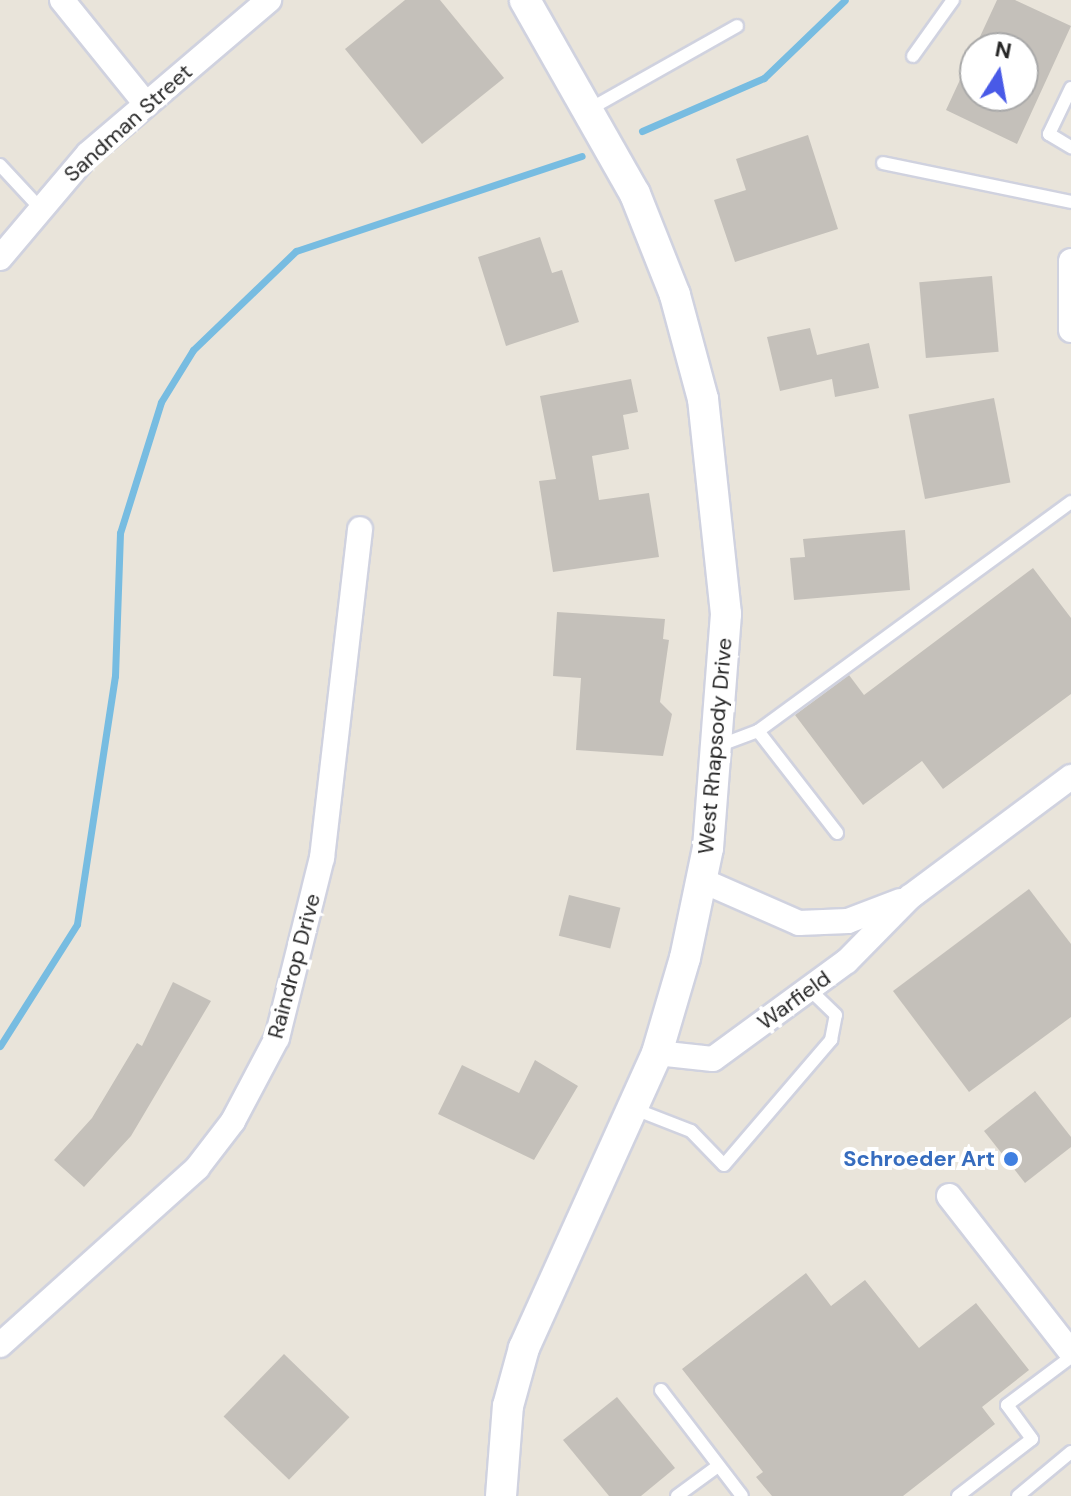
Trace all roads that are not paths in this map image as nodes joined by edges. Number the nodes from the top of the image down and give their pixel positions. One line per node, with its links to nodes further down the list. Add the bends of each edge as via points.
1 (62, 0): 8 (street)
2 (269, 0): 8 (street, Sandman Street)
3 (525, 0): 9 (street, West Rhapsody Drive)
4 (953, 0): 6 (lane)
5 (737, 26): 9 (lane)
6 (913, 56)
7 (1071, 88): 10 (lane, via 1049,134)
8 (145, 103): 14 (street, Sandman Street)
9 (588, 110): 21 (street, West Rhapsody Drive, via 635,194 675,295 703,399 726,614)
10 (1071, 147)
11 (883, 163): 13 (lane)
12 (0, 165): 14 (lane)
13 (1071, 202)
14 (39, 207): 15 (street, Sandman Street)
15 (0, 258)
16 (1071, 261): 17 (street)
17 (1071, 330)
18 (1071, 502): 20 (lane)
19 (360, 529): 30 (street, Raindrop Drive, via 322,858 277,1038 233,1121 197,1168)
20 (758, 731): 21 (lane); 23 (lane)
21 (718, 746): 24 (street, West Rhapsody Drive)
22 (1071, 777): 25 (street, Warfield)
23 (837, 833)
24 (701, 880): 25 (street, Warfield, via 799,923 848,921); 27 (street, West Rhapsody Drive)
25 (910, 897): 26 (street, Warfield)
26 (809, 989): 27 (street, Warfield, via 713,1059); 28 (lane, via 836,1015 831,1040 724,1165 691,1131)
27 (657, 1053): 28 (street, West Rhapsody Drive)
28 (632, 1108): 35 (street, West Rhapsody Drive, via 524,1348 508,1406)
29 (949, 1196): 31 (street)
30 (0, 1345)
31 (1071, 1354): 38 (lane, via 1007,1405 1032,1439)
32 (661, 1390): 34 (lane)
33 (1071, 1452): 39 (lane)
34 (718, 1466): 36 (lane); 37 (lane)
35 (501, 1496)
36 (677, 1496)
37 (742, 1496)
38 (958, 1496)
39 (1018, 1496)

